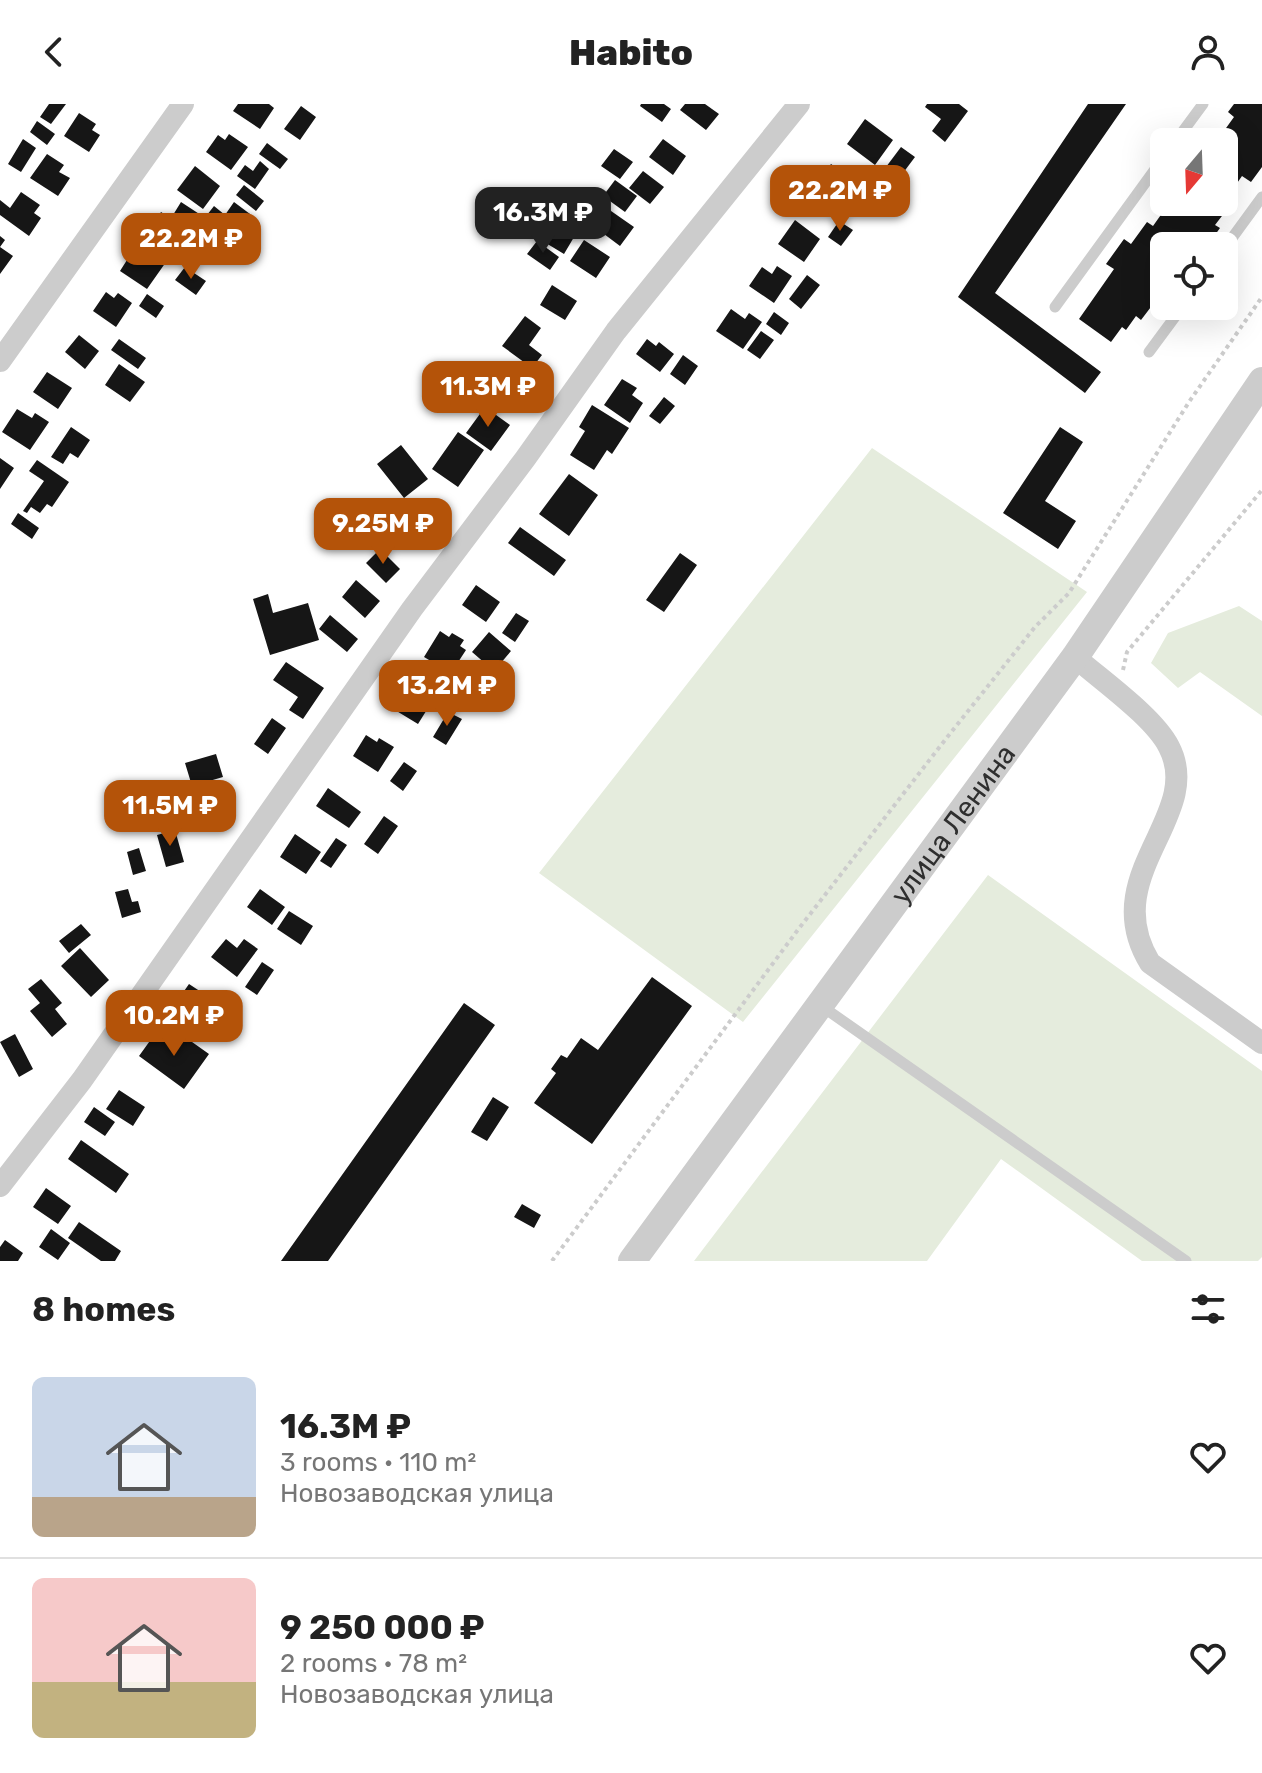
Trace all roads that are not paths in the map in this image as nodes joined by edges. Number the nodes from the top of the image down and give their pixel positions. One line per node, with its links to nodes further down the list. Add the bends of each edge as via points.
1 (183, 104): 11 (street)
2 (799, 104): 16 (street, via 616,331 412,609 82,1080)
3 (1203, 104): 4 (lane)
4 (1185, 128)
5 (1150, 176): 8 (lane)
6 (1262, 197): 7 (lane)
7 (1236, 232)
8 (1055, 307)
9 (1173, 320): 10 (lane)
10 (1149, 352)
11 (0, 361)
12 (1262, 381): 13 (street, улица Ленина)
13 (1075, 657): 14 (street, улица Ленина); 15 (street, via 1149,722 1177,766 1170,808 1134,904 1141,949 1150,963)
14 (820, 1005): 17 (street, улица Ленина); 18 (lane)
15 (1262, 1043)
16 (0, 1186)
17 (632, 1261)
18 (1186, 1261)

